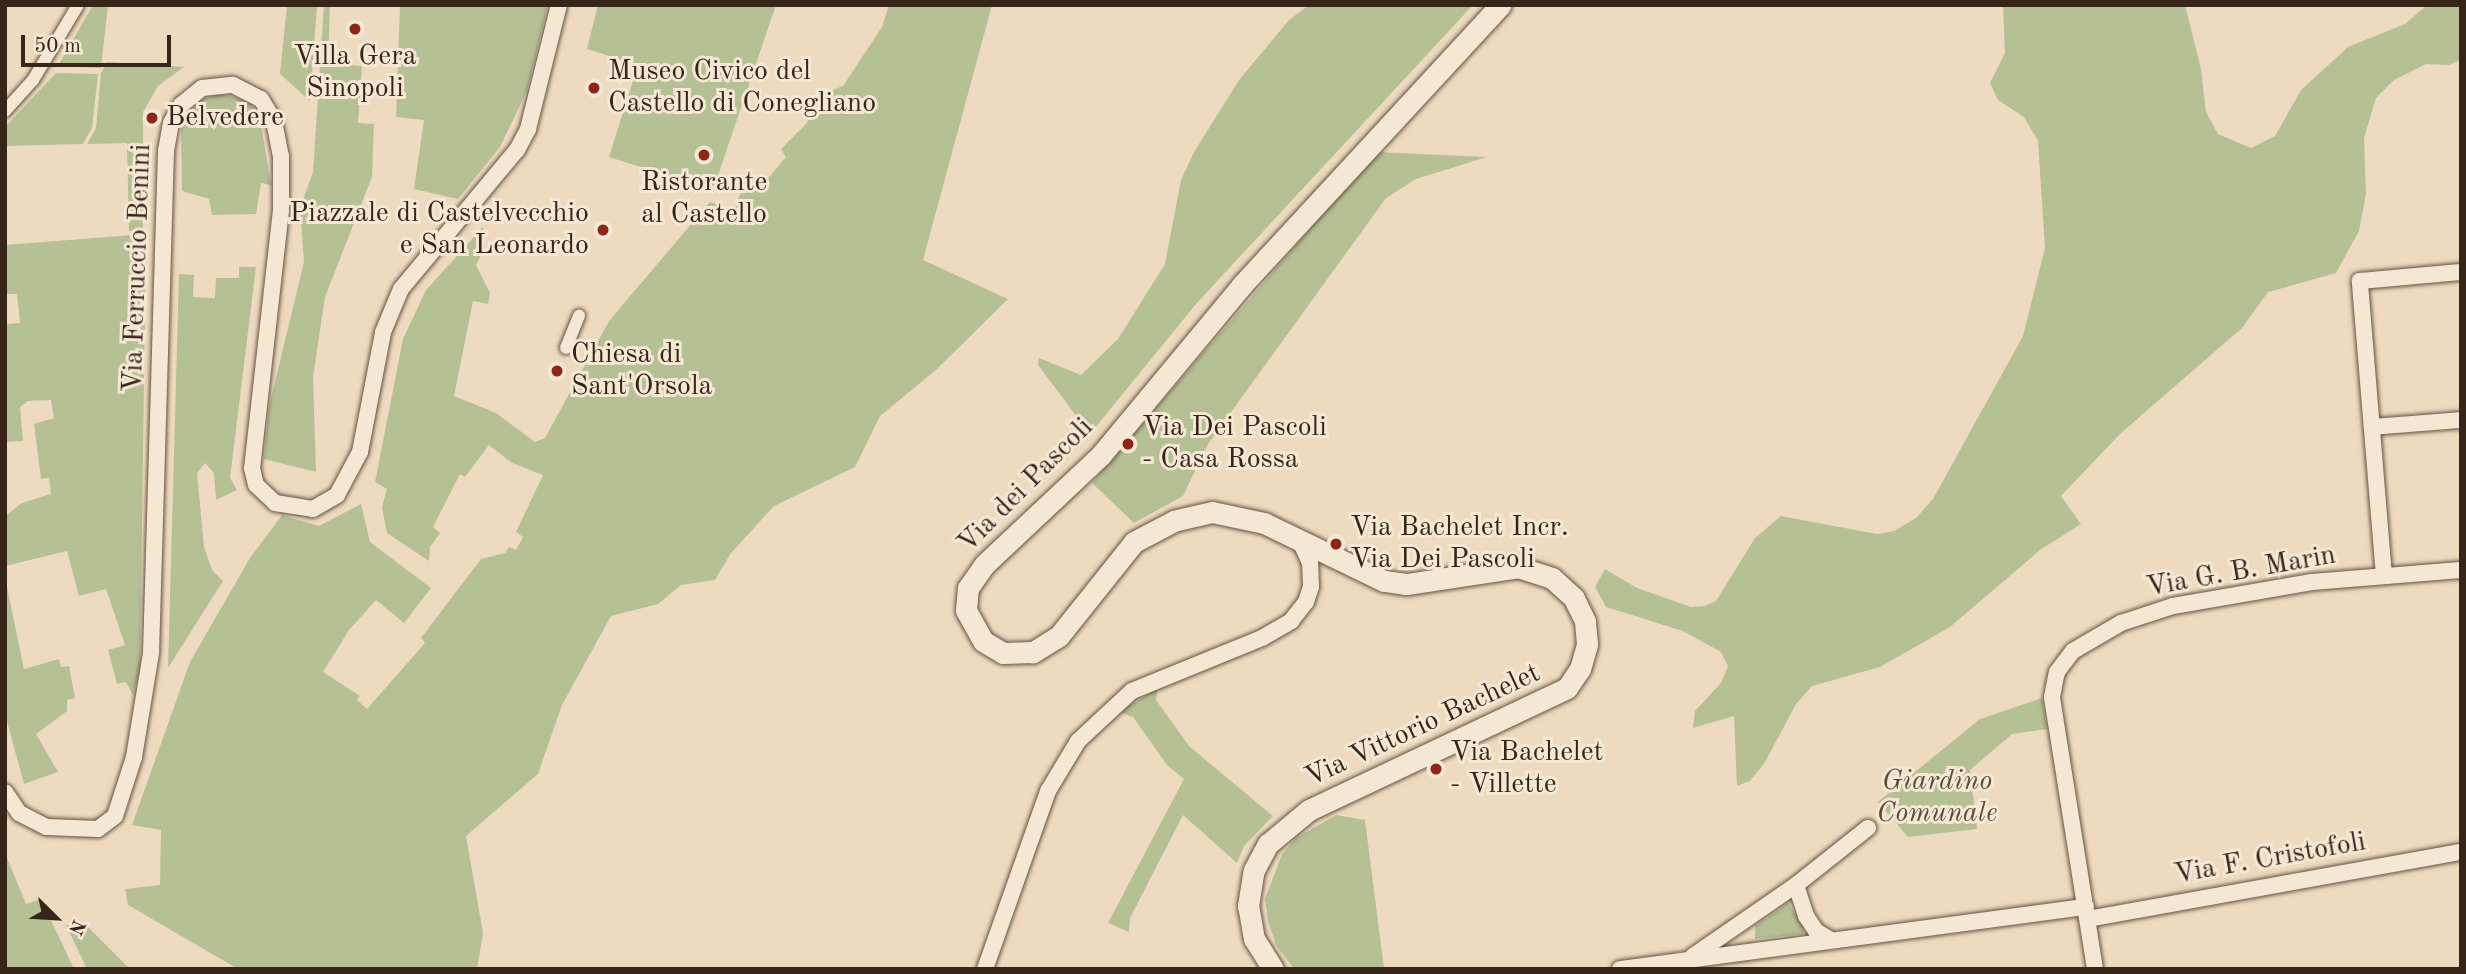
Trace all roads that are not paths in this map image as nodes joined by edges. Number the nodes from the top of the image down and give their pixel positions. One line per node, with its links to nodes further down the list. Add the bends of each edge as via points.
1 (78, 5): 4 (street, via 33,80)
2 (559, 5): 13 (street, Via Ferruccio Benini, via 517,150 401,289 383,332 360,452 349,476 327,503 298,509 265,496 256,485 252,468 281,210 278,136 269,109 243,88 212,85 181,105 171,123 166,151 151,653 134,757 115,816 98,829 47,827 19,813)
3 (1500, 5): 10 (street, Via dei Pascoli, via 1242,285 1101,455 977,572 968,588 966,610 976,633 991,647 1019,655 1059,636 1110,568 1149,530 1192,515 1229,513 1264,523)
4 (5, 111)
5 (2461, 272): 9 (street, via 2360,281)
6 (579, 315): 7 (street)
7 (566, 348)
8 (2461, 420): 9 (street)
9 (2372, 428): 12 (street)
10 (1301, 542): 20 (street, via 1310,563 1311,587 1306,603 1291,621 1262,638 1132,691 1078,741 1048,791); 21 (street, Via Vittorio Bachelet, via 1368,576 1397,584 1519,567 1542,572 1574,598 1585,621 1587,644 1575,680 1556,696 1309,810 1277,834 1254,870 1248,906 1254,939)
11 (2461, 570): 12 (street, Via G. B. Marin)
12 (2384, 576): 17 (street, Via G. B. Marin, via 2312,582 2149,612 2085,642 2069,656 2057,672 2053,697)
13 (5, 792)
14 (1868, 828): 16 (street)
15 (2461, 852): 17 (street, Via F. Cristofoli)
16 (1796, 885): 18 (street, via 1806,916 1816,931); 19 (street)
17 (2087, 913): 18 (street); 23 (street, Via G. B. Marin)
18 (1831, 940): 19 (street)
19 (1688, 959): 22 (street)
20 (985, 969)
21 (1273, 969)
22 (1620, 969)
23 (2095, 969)

